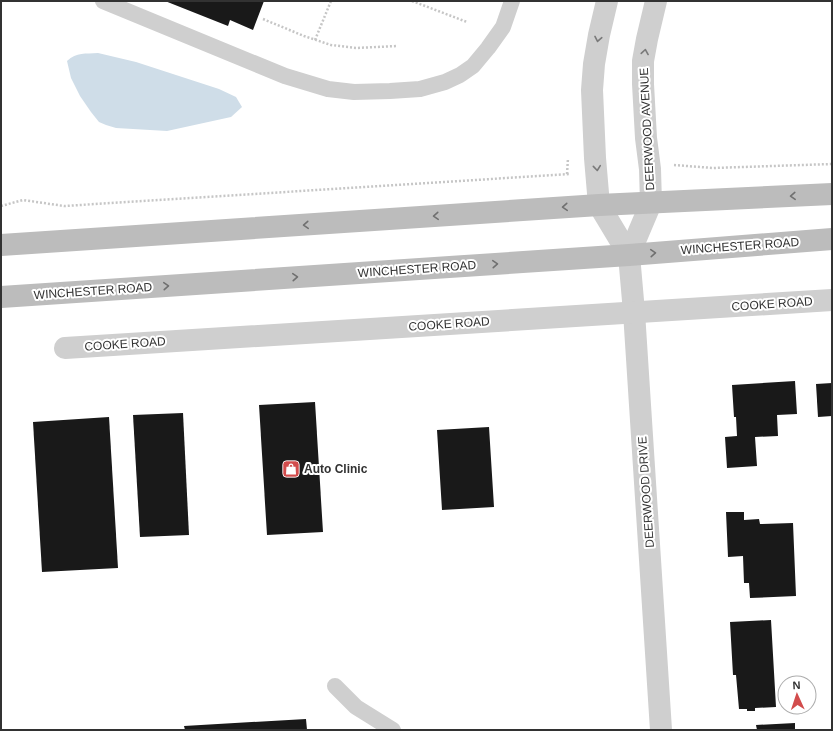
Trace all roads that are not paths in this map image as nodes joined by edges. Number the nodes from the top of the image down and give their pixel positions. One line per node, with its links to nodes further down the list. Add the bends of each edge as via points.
1 (103, 1): 2 (lane, via 286,76 328,89 354,92 420,88 445,82 460,75 472,66 503,27)
2 (512, 1)
3 (607, 1): 7 (street, one-way to 7, via 594,64 592,90)
4 (656, 1): 6 (street, DEERWOOD AVENUE, one-way to 4, via 643,77 647,38)
5 (832, 194): 6 (main road, one-way to 6)
6 (651, 203): 7 (main road); 10 (street, DEERWOOD AVENUE)
7 (600, 205): 9 (main road, one-way to 9); 10 (street)
8 (832, 239): 10 (main road, WINCHESTER ROAD, one-way to 8)
9 (1, 245)
10 (629, 255): 11 (main road, WINCHESTER ROAD, one-way to 10); 13 (street, DEERWOOD DRIVE)
11 (1, 297)
12 (832, 300): 13 (street, COOKE ROAD)
13 (634, 312): 14 (street, COOKE ROAD); 17 (street, DEERWOOD DRIVE)
14 (65, 348)
15 (335, 686): 16 (lane, via 356,707)
16 (393, 730)
17 (661, 730)

